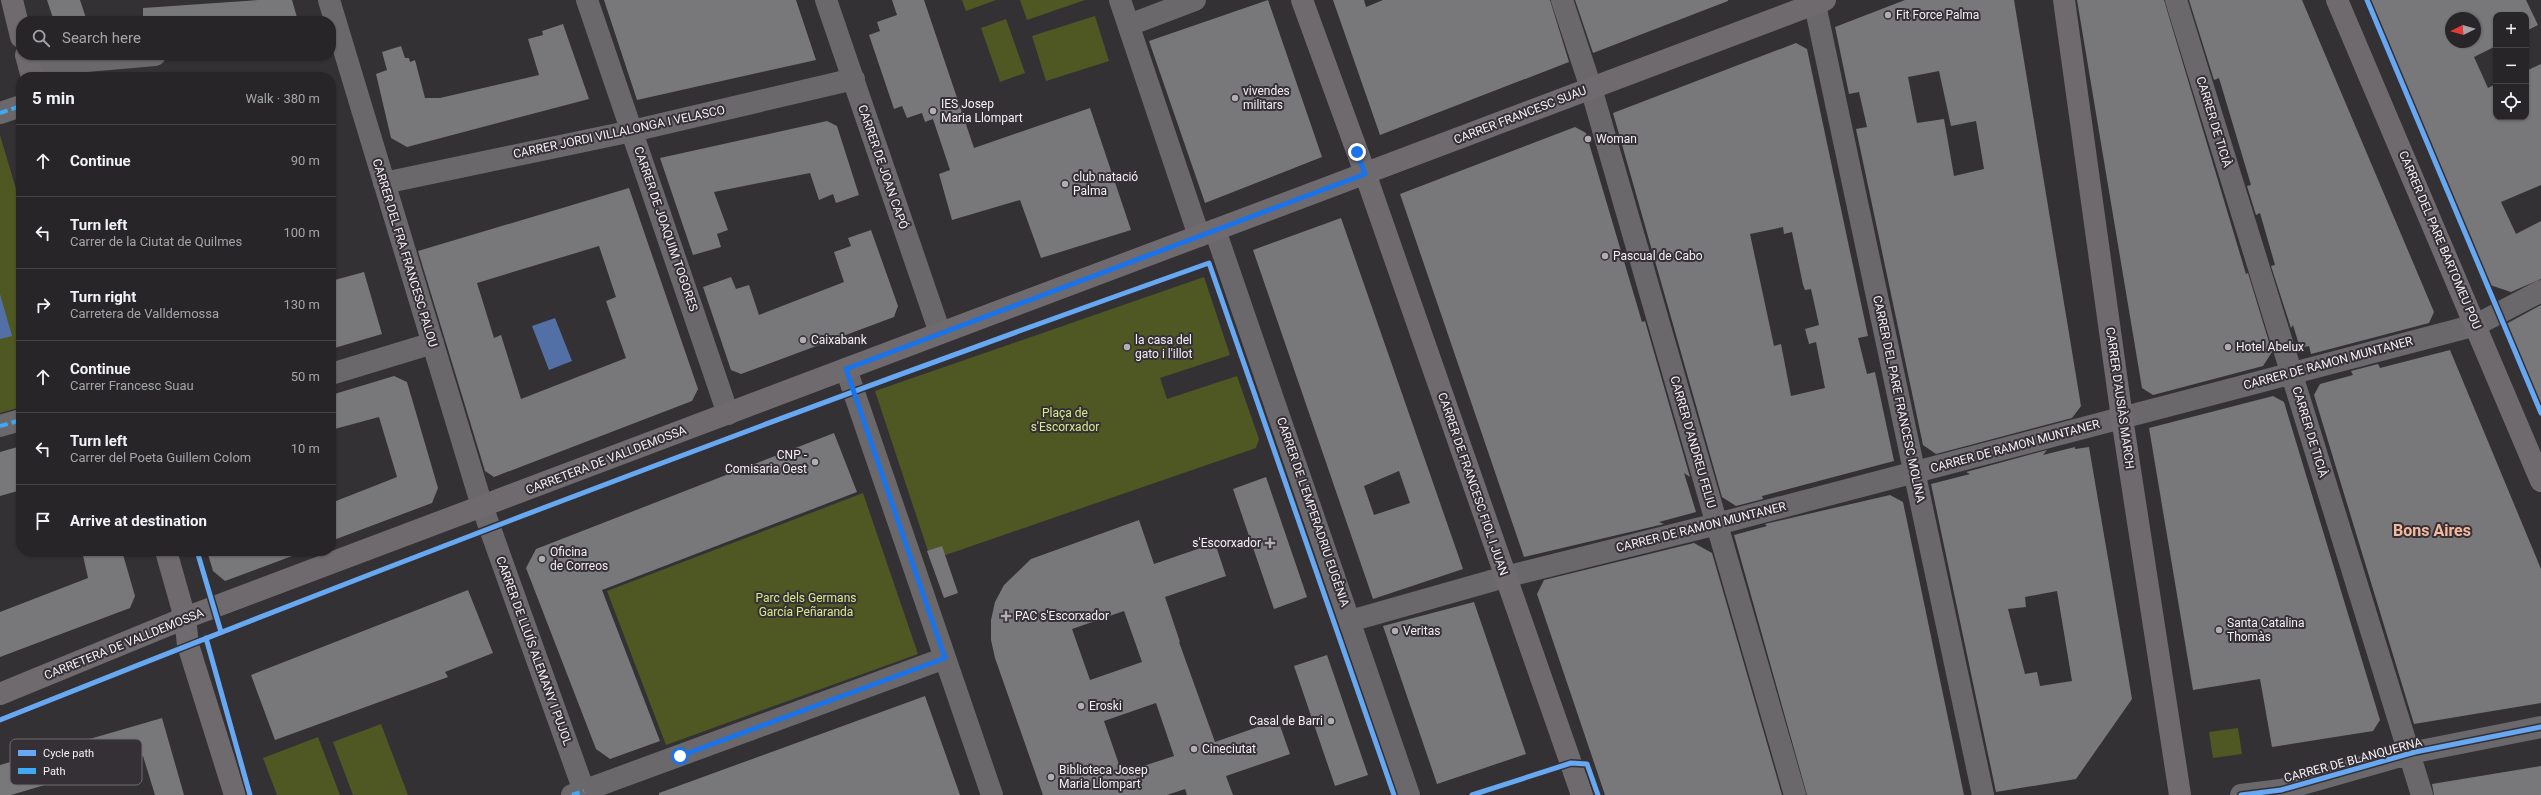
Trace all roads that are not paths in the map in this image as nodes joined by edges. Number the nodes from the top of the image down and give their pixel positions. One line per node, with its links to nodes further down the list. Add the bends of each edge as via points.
1 (329, 0): 13 (street, CARRER DEL FRA FRANCESC PALOU)
2 (588, 0): 23 (street, CARRER DE JOAQUIM TOGORES)
3 (826, 0): 19 (street, CARRER DE JOAN CAPÓ)
4 (1120, 0): 15 (street, CARRER DE L'EMPERADRIU EUGÈNIA)
5 (1196, 0): 15 (street)
6 (1302, 0): 24 (street, CARRER DE FRANCESC FIOL I JUAN)
7 (1562, 0): 20 (street, CARRER D'ANDREU FELIU)
8 (2064, 0): 35 (street, CARRER D'AUSIÀS MARCH)
9 (2176, 0): 33 (street, CARRER DE TICIÀ)
10 (2337, 0): 28 (street, CARRER DEL PARE BARTOMEU POU)
11 (1818, 1): 20 (street, CARRER FRANCESC SUAU); 38 (street, CARRER DEL PARE FRANCESC MOLINA)
12 (11, 4): 14 (street)
13 (332, 16)
14 (16, 20)
15 (1129, 25): 26 (street, CARRER DE L'EMPERADRIU EUGÈNIA)
16 (336, 40): 25 (street, CARRER DEL FRA FRANCESC PALOU)
17 (98, 60): 18 (street)
18 (29, 66)
19 (854, 79): 23 (street, CARRER JORDI VILLALONGA I VELASCO); 29 (street, CARRER DE JOAN CAPÓ)
20 (1591, 88): 24 (street, CARRER FRANCESC SUAU); 41 (street, CARRER D'ANDREU FELIU)
21 (16, 107): 22 (street)
22 (0, 112)
23 (632, 131): 25 (street, CARRER JORDI VILLALONGA I VELASCO); 34 (street, CARRER DE JOAQUIM TOGORES)
24 (1365, 174): 26 (street, CARRER FRANCESC SUAU); 43 (street, CARRER DE FRANCESC FIOL I JUAN)
25 (384, 183): 30 (street, CARRER DEL FRA FRANCESC PALOU)
26 (1207, 233): 29 (street, CARRETERA DE VALLDEMOSSA); 45 (street, CARRER DE L'EMPERADRIU EUGÈNIA)
27 (2541, 290): 28 (street, CARRER DE RAMON MUNTANER)
28 (2476, 325): 33 (street, CARRER DE RAMON MUNTANER); 39 (street, CARRER DEL PARE BARTOMEU POU)
29 (940, 333): 31 (street, CARRETERA DE VALLDEMOSSA)
30 (433, 343): 32 (street); 40 (street, CARRER DEL FRA FRANCESC PALOU)
31 (846, 369): 34 (street, CARRETERA DE VALLDEMOSSA); 46 (street)
32 (336, 372)
33 (2292, 373): 35 (street, CARRER DE RAMON MUNTANER); 49 (street, CARRER DE TICIÀ)
34 (728, 414): 40 (street, CARRETERA DE VALLDEMOSSA)
35 (2122, 418): 38 (street, CARRER DE RAMON MUNTANER); 57 (street, CARRER D'AUSIÀS MARCH)
36 (16, 421): 37 (street)
37 (0, 426)
38 (1914, 472): 41 (street, CARRER DE RAMON MUNTANER); 56 (street, CARRER DEL PARE FRANCESC MOLINA)
39 (2541, 481)
40 (482, 506): 44 (street, CARRETERA DE VALLDEMOSSA); 50 (street, CARRER DE LLUÍS ALEMANY I PUJOL)
41 (1717, 524): 43 (street, CARRER DE RAMON MUNTANER); 55 (street, CARRER D'ANDREU FELIU)
42 (167, 556): 44 (street)
43 (1506, 577): 45 (street); 54 (street, CARRER DE FRANCESC FIOL I JUAN)
44 (185, 618): 47 (street, CARRETERA DE VALLDEMOSSA); 51 (street, via 188,645)
45 (1350, 621): 53 (street, CARRER DE L'EMPERADRIU EUGÈNIA)
46 (945, 658): 50 (street); 52 (street)
47 (0, 694)
48 (2541, 728): 49 (street, CARRER DE BLANQUERNA)
49 (2409, 753): 58 (street, CARRER DE BLANQUERNA, via 2282,790); 59 (street, CARRER DE TICIÀ)
50 (579, 794)
51 (235, 795)
52 (992, 795)
53 (1409, 795)
54 (1582, 795)
55 (1795, 795)
56 (1983, 795)
57 (2180, 795)
58 (2241, 795)
59 (2422, 795)

